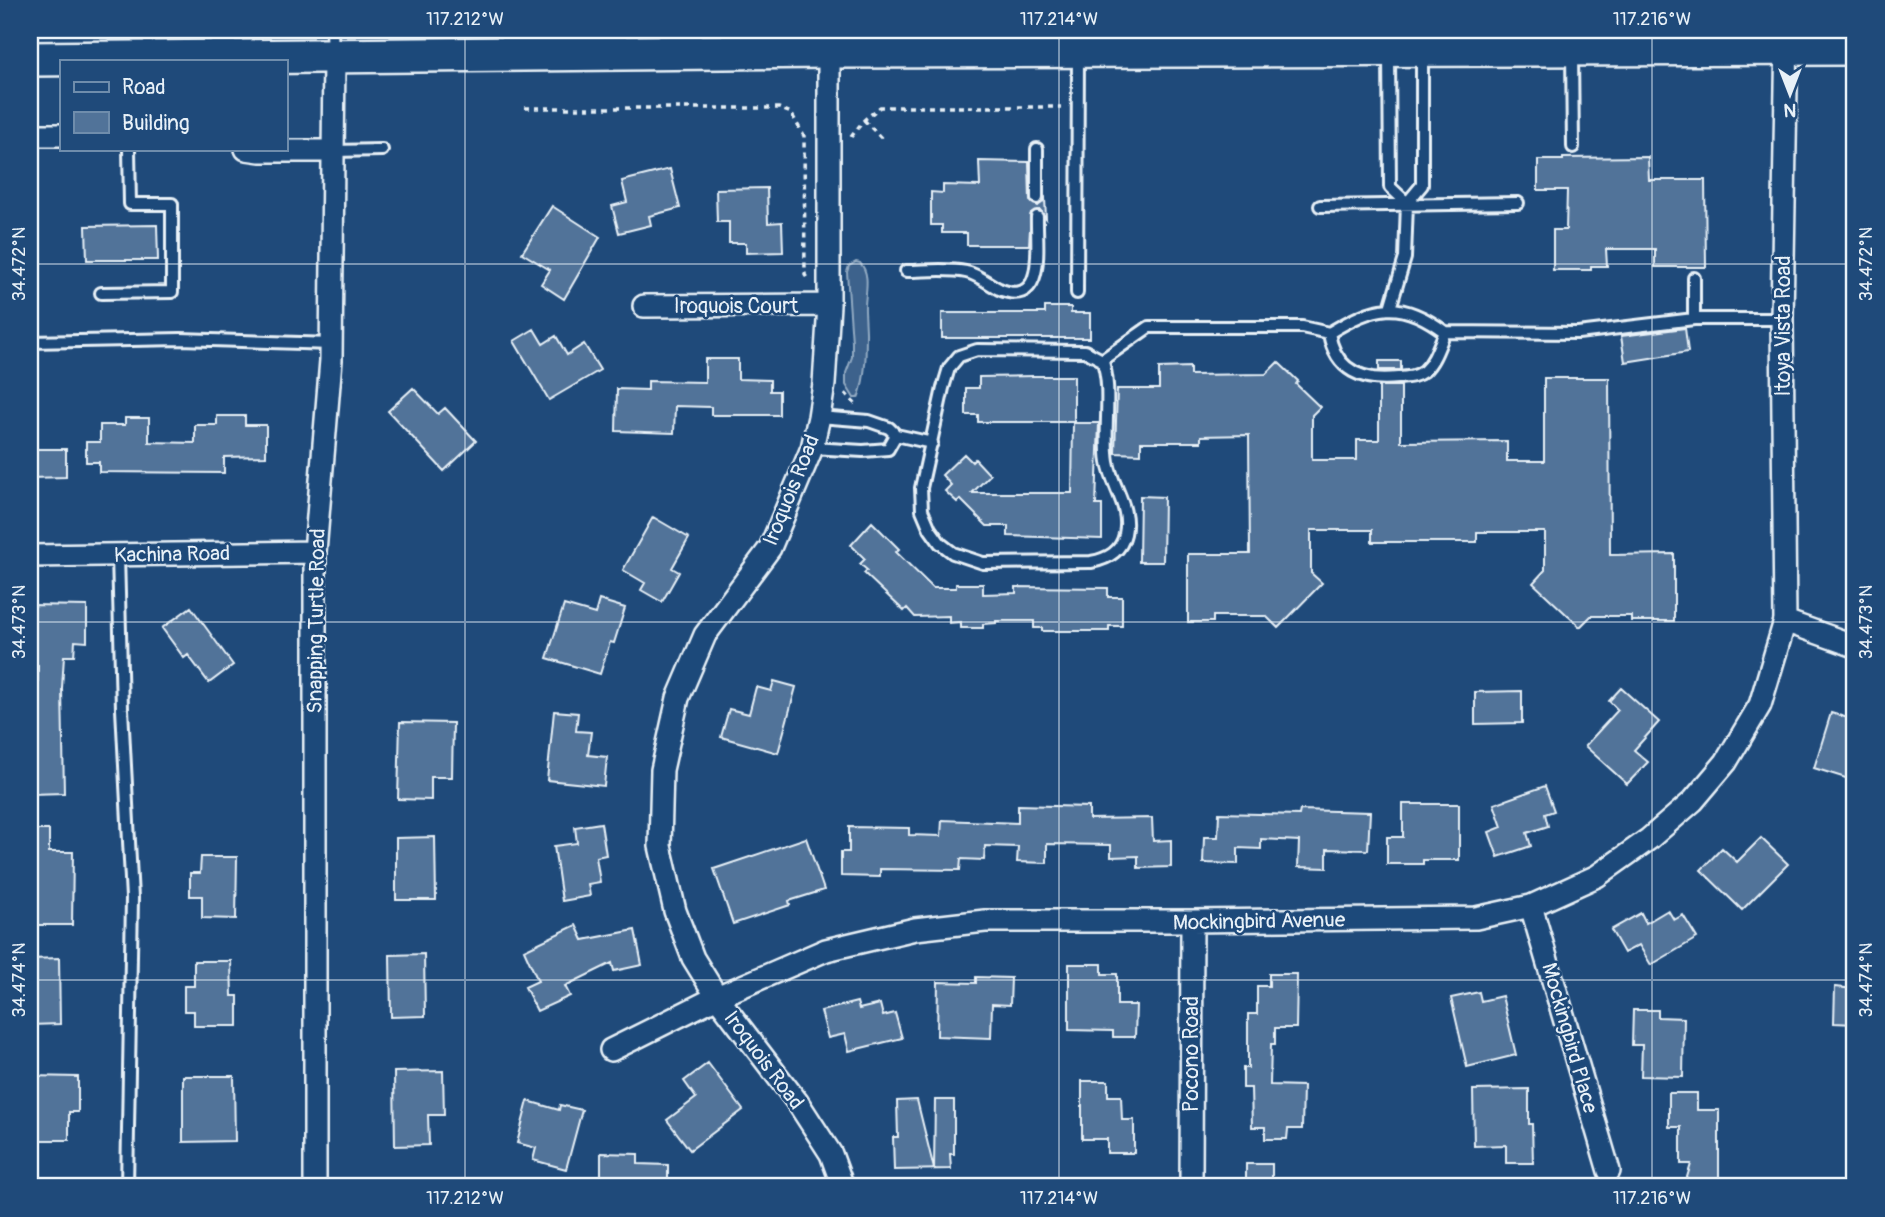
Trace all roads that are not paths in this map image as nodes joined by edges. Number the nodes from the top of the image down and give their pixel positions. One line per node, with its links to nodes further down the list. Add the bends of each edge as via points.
1 (1787, 39): 3 (main road); 5 (main road); 30 (street, Itoya Vista Road)
2 (333, 43): 7 (main road); 8 (main road); 16 (street, Snapping Turtle Road)
3 (1855, 48)
4 (1405, 49): 5 (main road); 6 (main road); 18 (lane, via 1422,185); 18 (lane, via 1390,187)
5 (1572, 49): 11 (lane)
6 (1078, 50): 7 (main road); 25 (lane)
7 (829, 51): 26 (street, Iroquois Road)
8 (30, 59)
9 (30, 135): 10 (street)
10 (60, 135)
11 (1573, 147)
12 (1037, 149): 17 (lane)
13 (130, 150): 24 (lane, via 130,204 172,204 172,292)
14 (253, 150): 16 (street)
15 (382, 150): 16 (lane)
16 (334, 151): 34 (street, Snapping Turtle Road)
17 (1037, 198)
18 (1407, 203): 19 (lane); 20 (lane); 28 (lane, via 1405,258)
19 (1518, 203)
20 (1320, 205)
21 (1037, 217): 22 (lane, via 1036,274 1026,290 1008,292 965,271)
22 (906, 271)
23 (1694, 278): 29 (lane)
24 (101, 293)
25 (1077, 293)
26 (820, 305): 27 (street, Iroquois Court); 36 (street, Iroquois Road, via 824,384)
27 (644, 306)
28 (1390, 308): 31 (lane, via 1432,322); 32 (lane, via 1370,311)
29 (1694, 319): 30 (lane); 31 (lane, via 1578,333)
30 (1782, 319): 43 (street, Itoya Vista Road)
31 (1445, 332): 32 (lane, via 1424,371 1390,379 1365,377 1339,361)
32 (1329, 333): 35 (lane, via 1302,327 1149,327)
33 (30, 342): 34 (lane, via 181,339)
34 (332, 344): 40 (street, Snapping Turtle Road)
35 (1102, 360): 38 (lane, via 1084,351 977,350 959,356 949,368); 38 (lane, via 1107,379 1108,465 1127,520 1119,549 1107,559 983,563 953,553 930,529 922,510 920,488)
36 (819, 417): 37 (lane, via 870,421); 39 (street, Iroquois Road)
37 (896, 435): 38 (lane); 39 (lane, via 888,449)
38 (932, 443)
39 (812, 448): 47 (street, Iroquois Road, via 770,548 705,635 678,698 662,770 660,846 675,911 693,958)
40 (315, 552): 41 (street, Kachina Road); 51 (street, Snapping Turtle Road)
41 (118, 555): 42 (street, Kachina Road); 50 (lane, via 131,898)
42 (30, 556)
43 (1785, 621): 44 (street); 45 (street, Mockingbird Avenue, via 1760,705 1726,762 1693,801 1597,876)
44 (1855, 646)
45 (1531, 906): 46 (street, Mockingbird Avenue, via 1476,918); 49 (street, Mockingbird Place)
46 (1192, 922): 47 (street, Mockingbird Avenue, via 985,921 915,929 826,950); 53 (street, Pocono Road)
47 (717, 997): 48 (street, Mockingbird Avenue); 52 (street, Iroquois Road, via 798,1103 831,1154)
48 (611, 1051)
49 (1609, 1171)
50 (127, 1187)
51 (315, 1187)
52 (843, 1187)
53 (1191, 1187)

